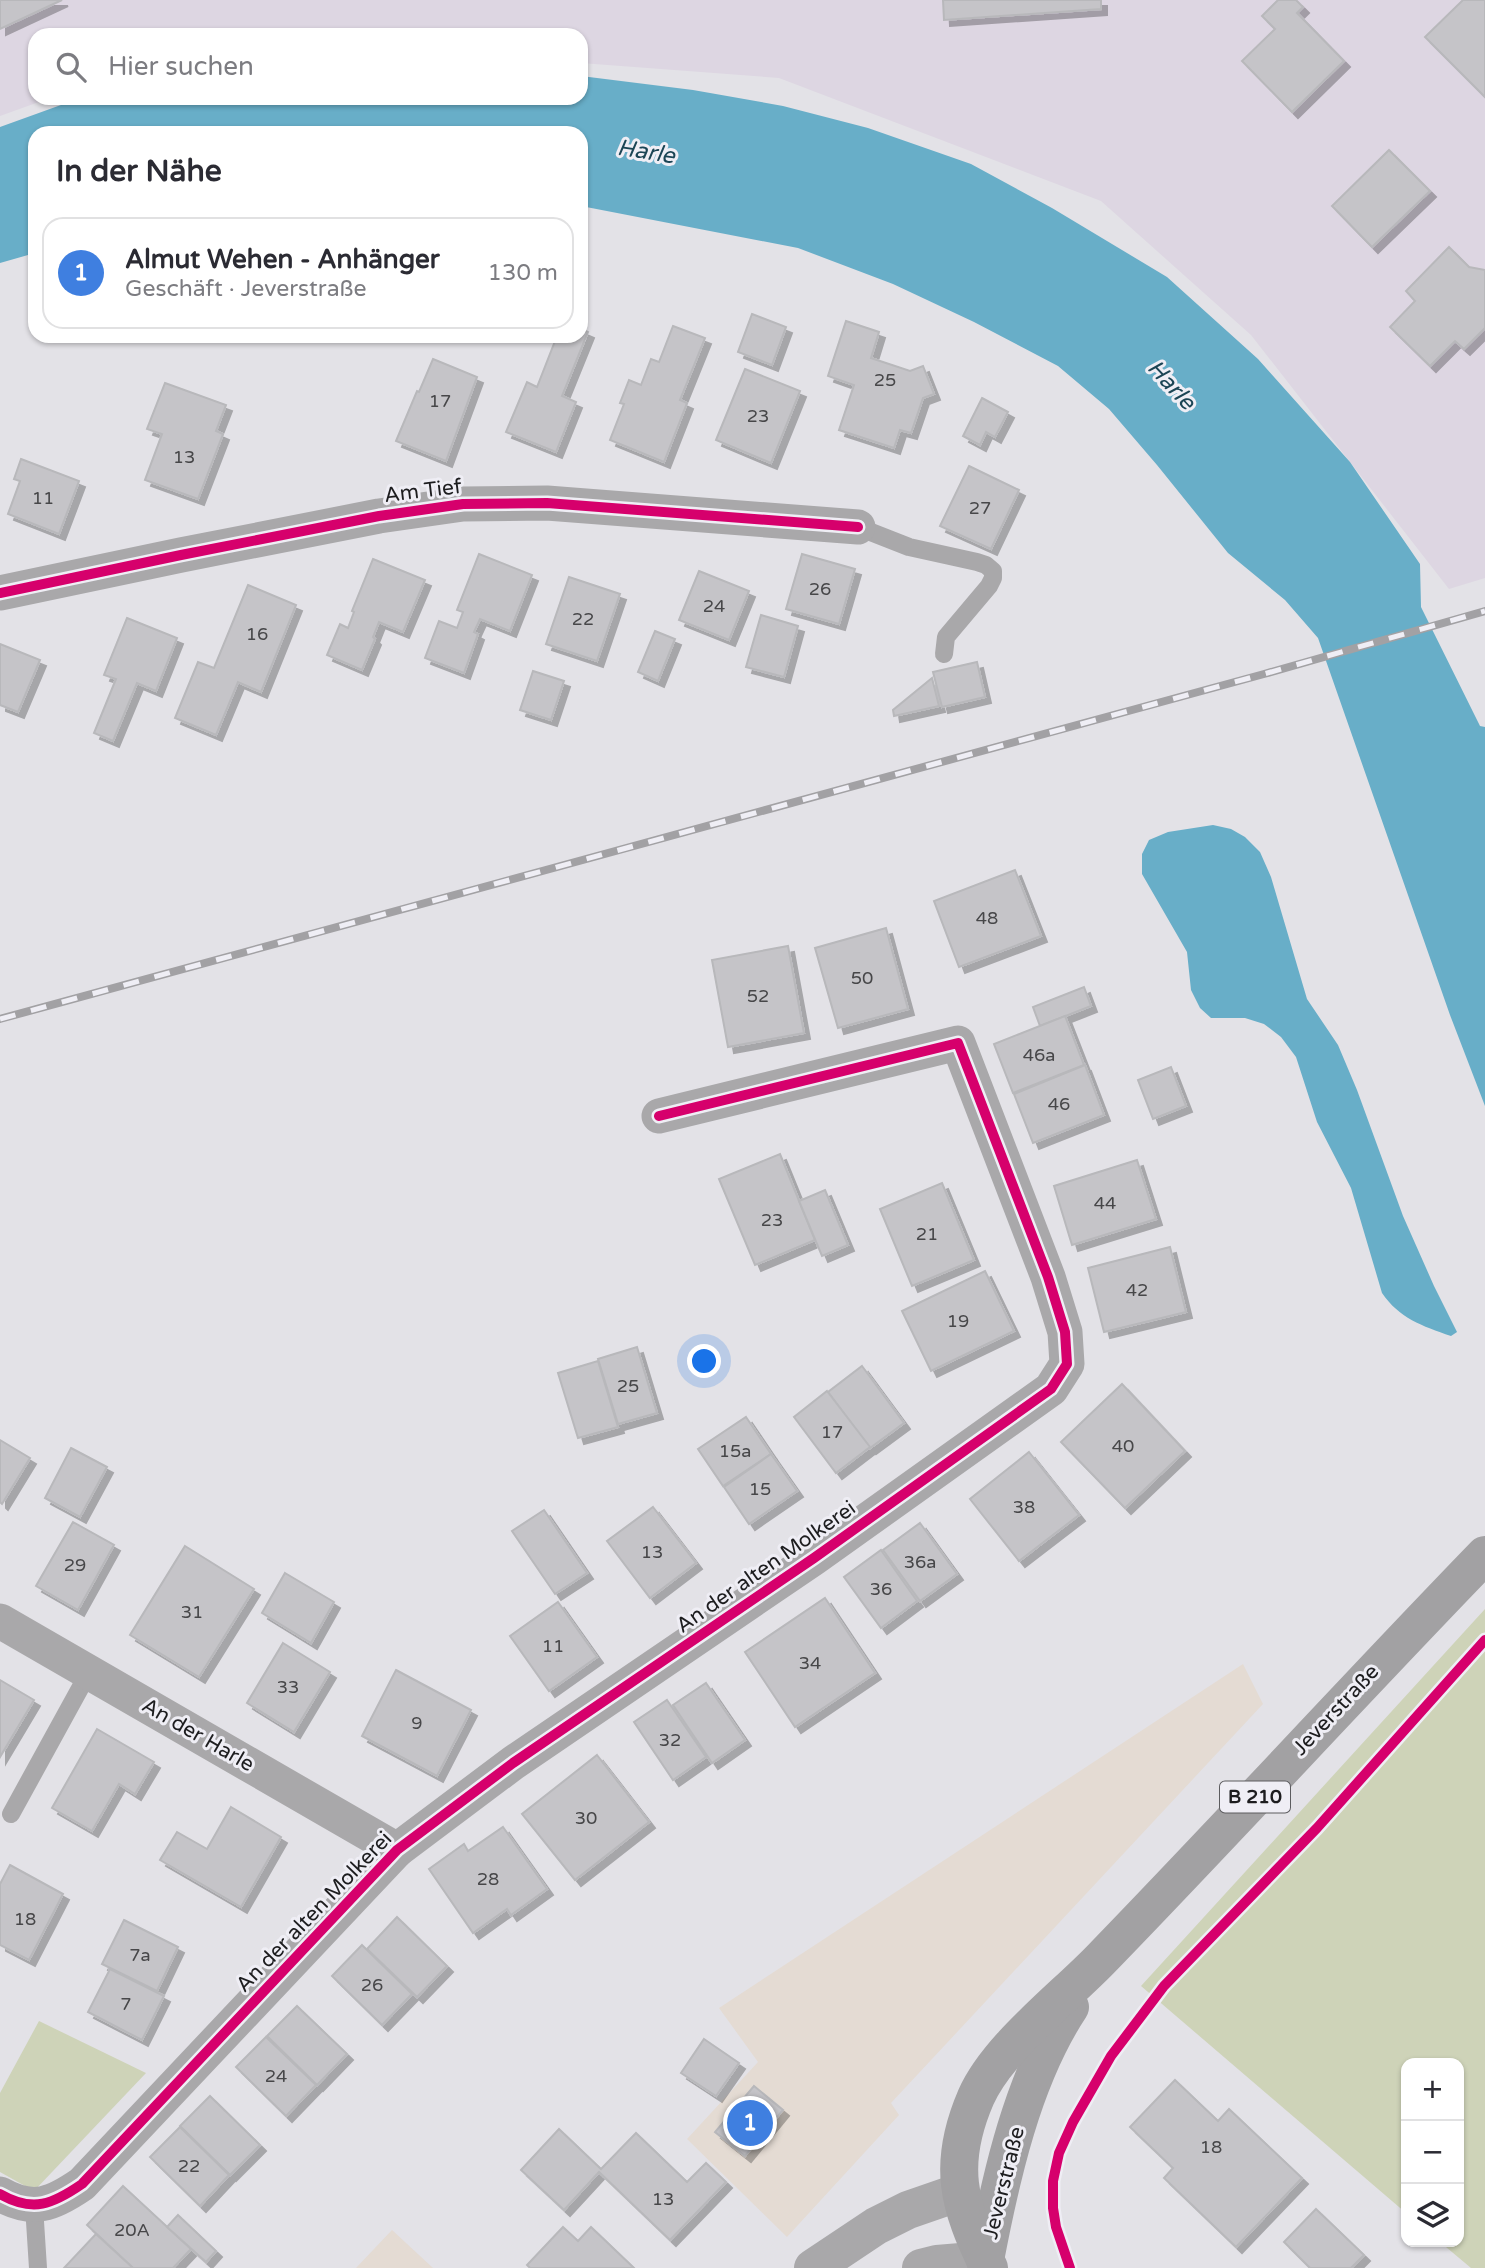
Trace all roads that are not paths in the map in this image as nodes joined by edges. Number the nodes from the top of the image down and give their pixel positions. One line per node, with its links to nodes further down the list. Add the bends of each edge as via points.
1 (858, 527): 2 (street, Am Tief, via 547,503 463,504 379,516); 3 (lane, via 909,547 977,562 993,571 989,586 946,637)
2 (0, 593)
3 (944, 654)
4 (659, 1116): 9 (street, An der alten Molkerei, via 958,1043 1048,1277 1065,1332 1067,1364 1051,1389 513,1763)
5 (1485, 1555): 10 (main road, Jeverstraße / B 210)
6 (0, 1621): 7 (street, An der Harle)
7 (89, 1672): 8 (lane); 9 (street, An der Harle)
8 (11, 1814)
9 (397, 1850): 13 (street, An der alten Molkerei, via 82,2184 61,2199)
10 (1102, 1958): 11 (main road, Jeverstraße / B 210, via 990,2072 962,2136); 14 (main road, Jeverstraße / B 210, via 1054,2032 1030,2087 996,2204)
11 (960, 2192): 14 (main road, Jeverstraße / B 210); 16 (street, Jeverstraße, via 897,2215)
12 (0, 2194): 13 (street)
13 (34, 2206): 15 (lane)
14 (987, 2264): 17 (street, Jeverstraße)
15 (38, 2268)
16 (813, 2268)
17 (921, 2268)

